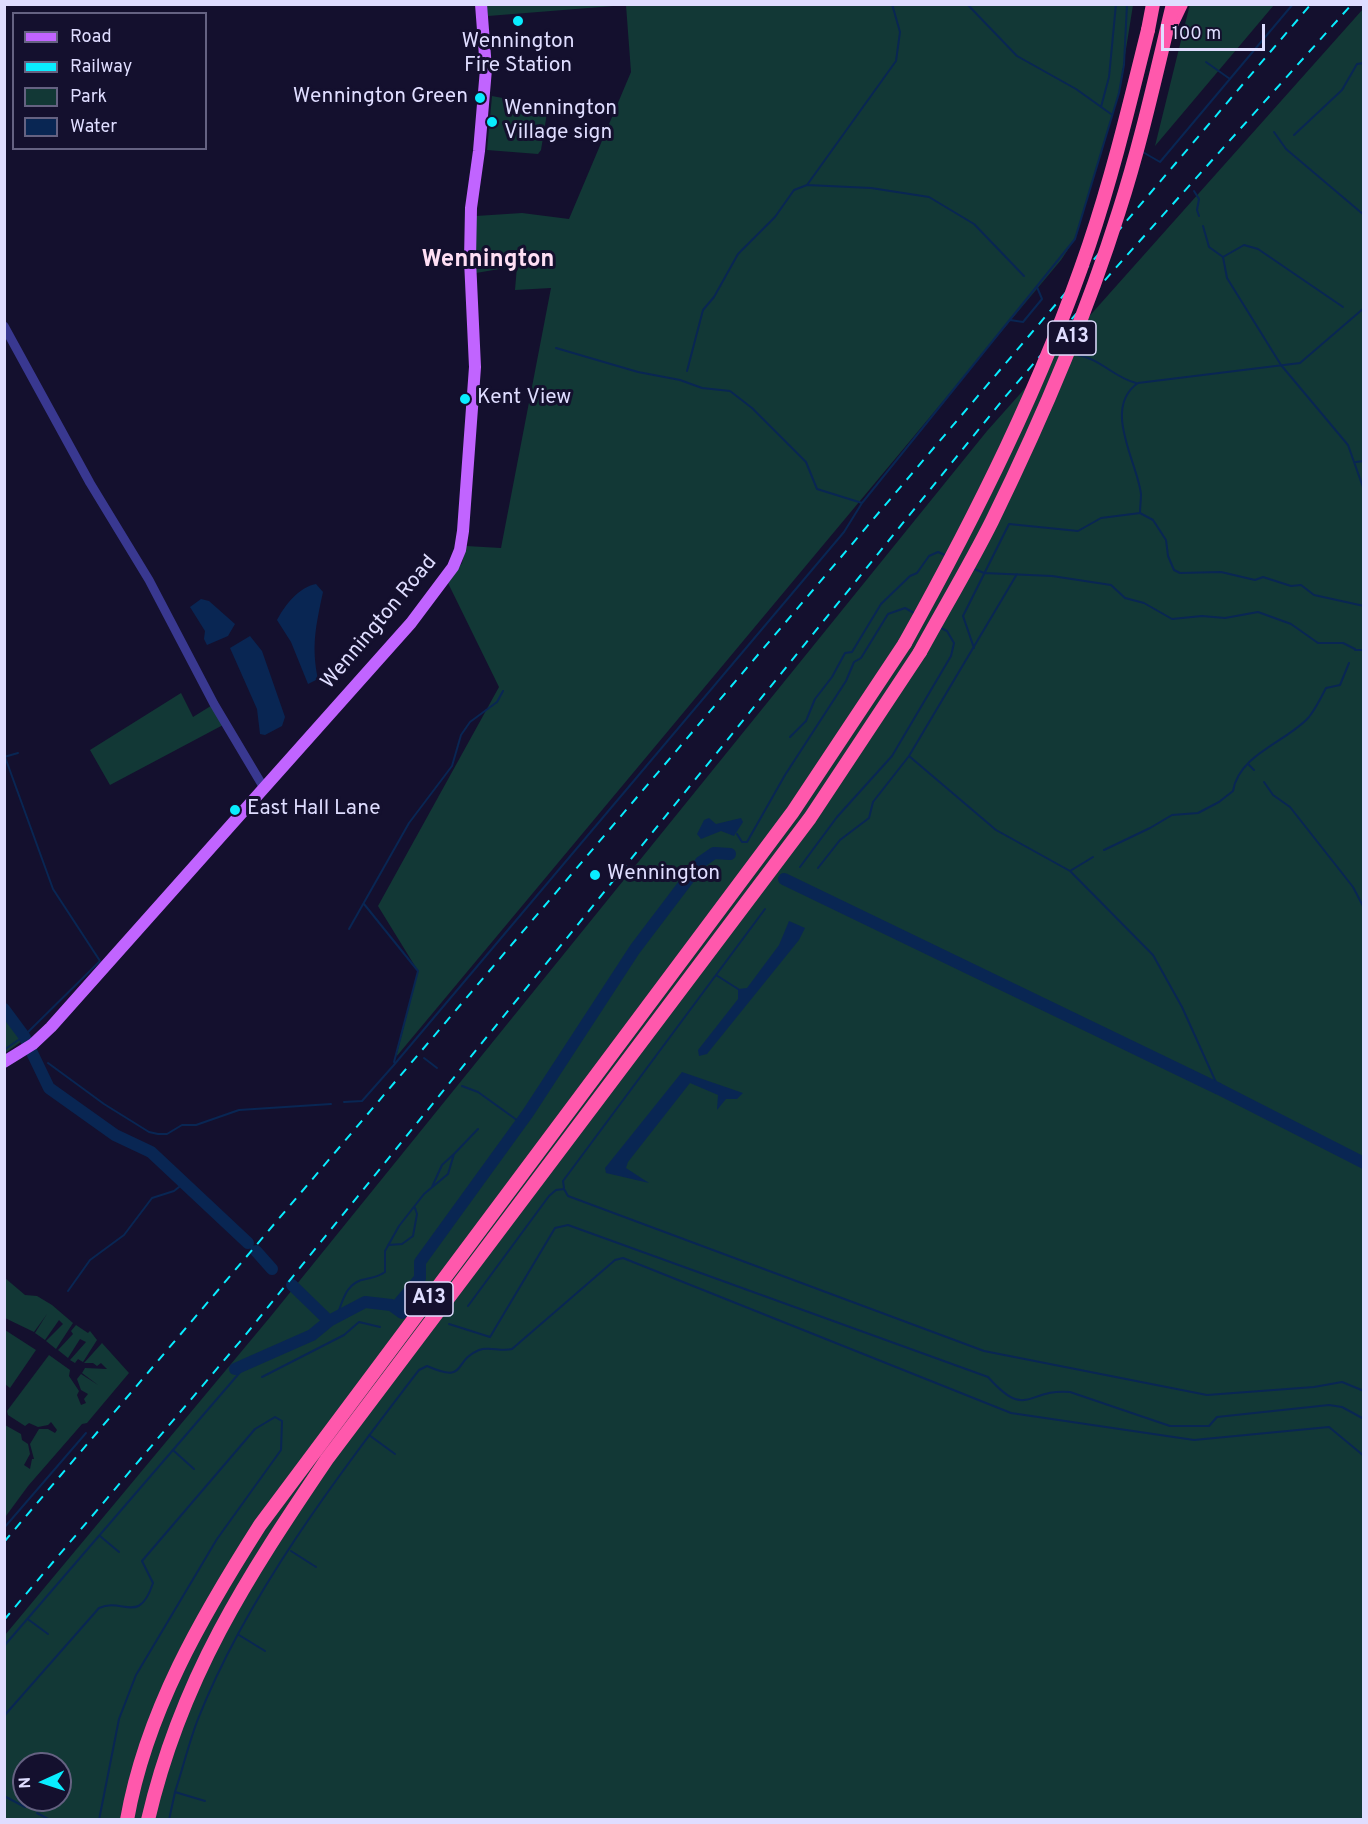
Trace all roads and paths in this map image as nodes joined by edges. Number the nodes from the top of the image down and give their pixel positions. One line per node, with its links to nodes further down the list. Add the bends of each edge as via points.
1 (482, 4): 7 (main road, Wennington Road, via 486,69 470,237 475,367 460,550 453,567 411,623)
2 (1153, 4): 9 (highway, A13, bridge, via 1125,125 1089,245 1030,397 962,541 905,643 792,813 260,1525 181,1660 145,1750)
3 (1173, 4): 5 (highway, A13, bridge)
4 (1181, 4): 5 (highway, bridge)
5 (1166, 34): 10 (highway, A13, bridge, via 1119,212 1072,338 992,521 920,652 810,818 327,1459 275,1535 210,1644 179,1718)
6 (4, 326): 7 (street)
7 (264, 788): 8 (main road, Wennington Road, via 33,1044)
8 (4, 1062)
9 (127, 1820)
10 (148, 1820)

